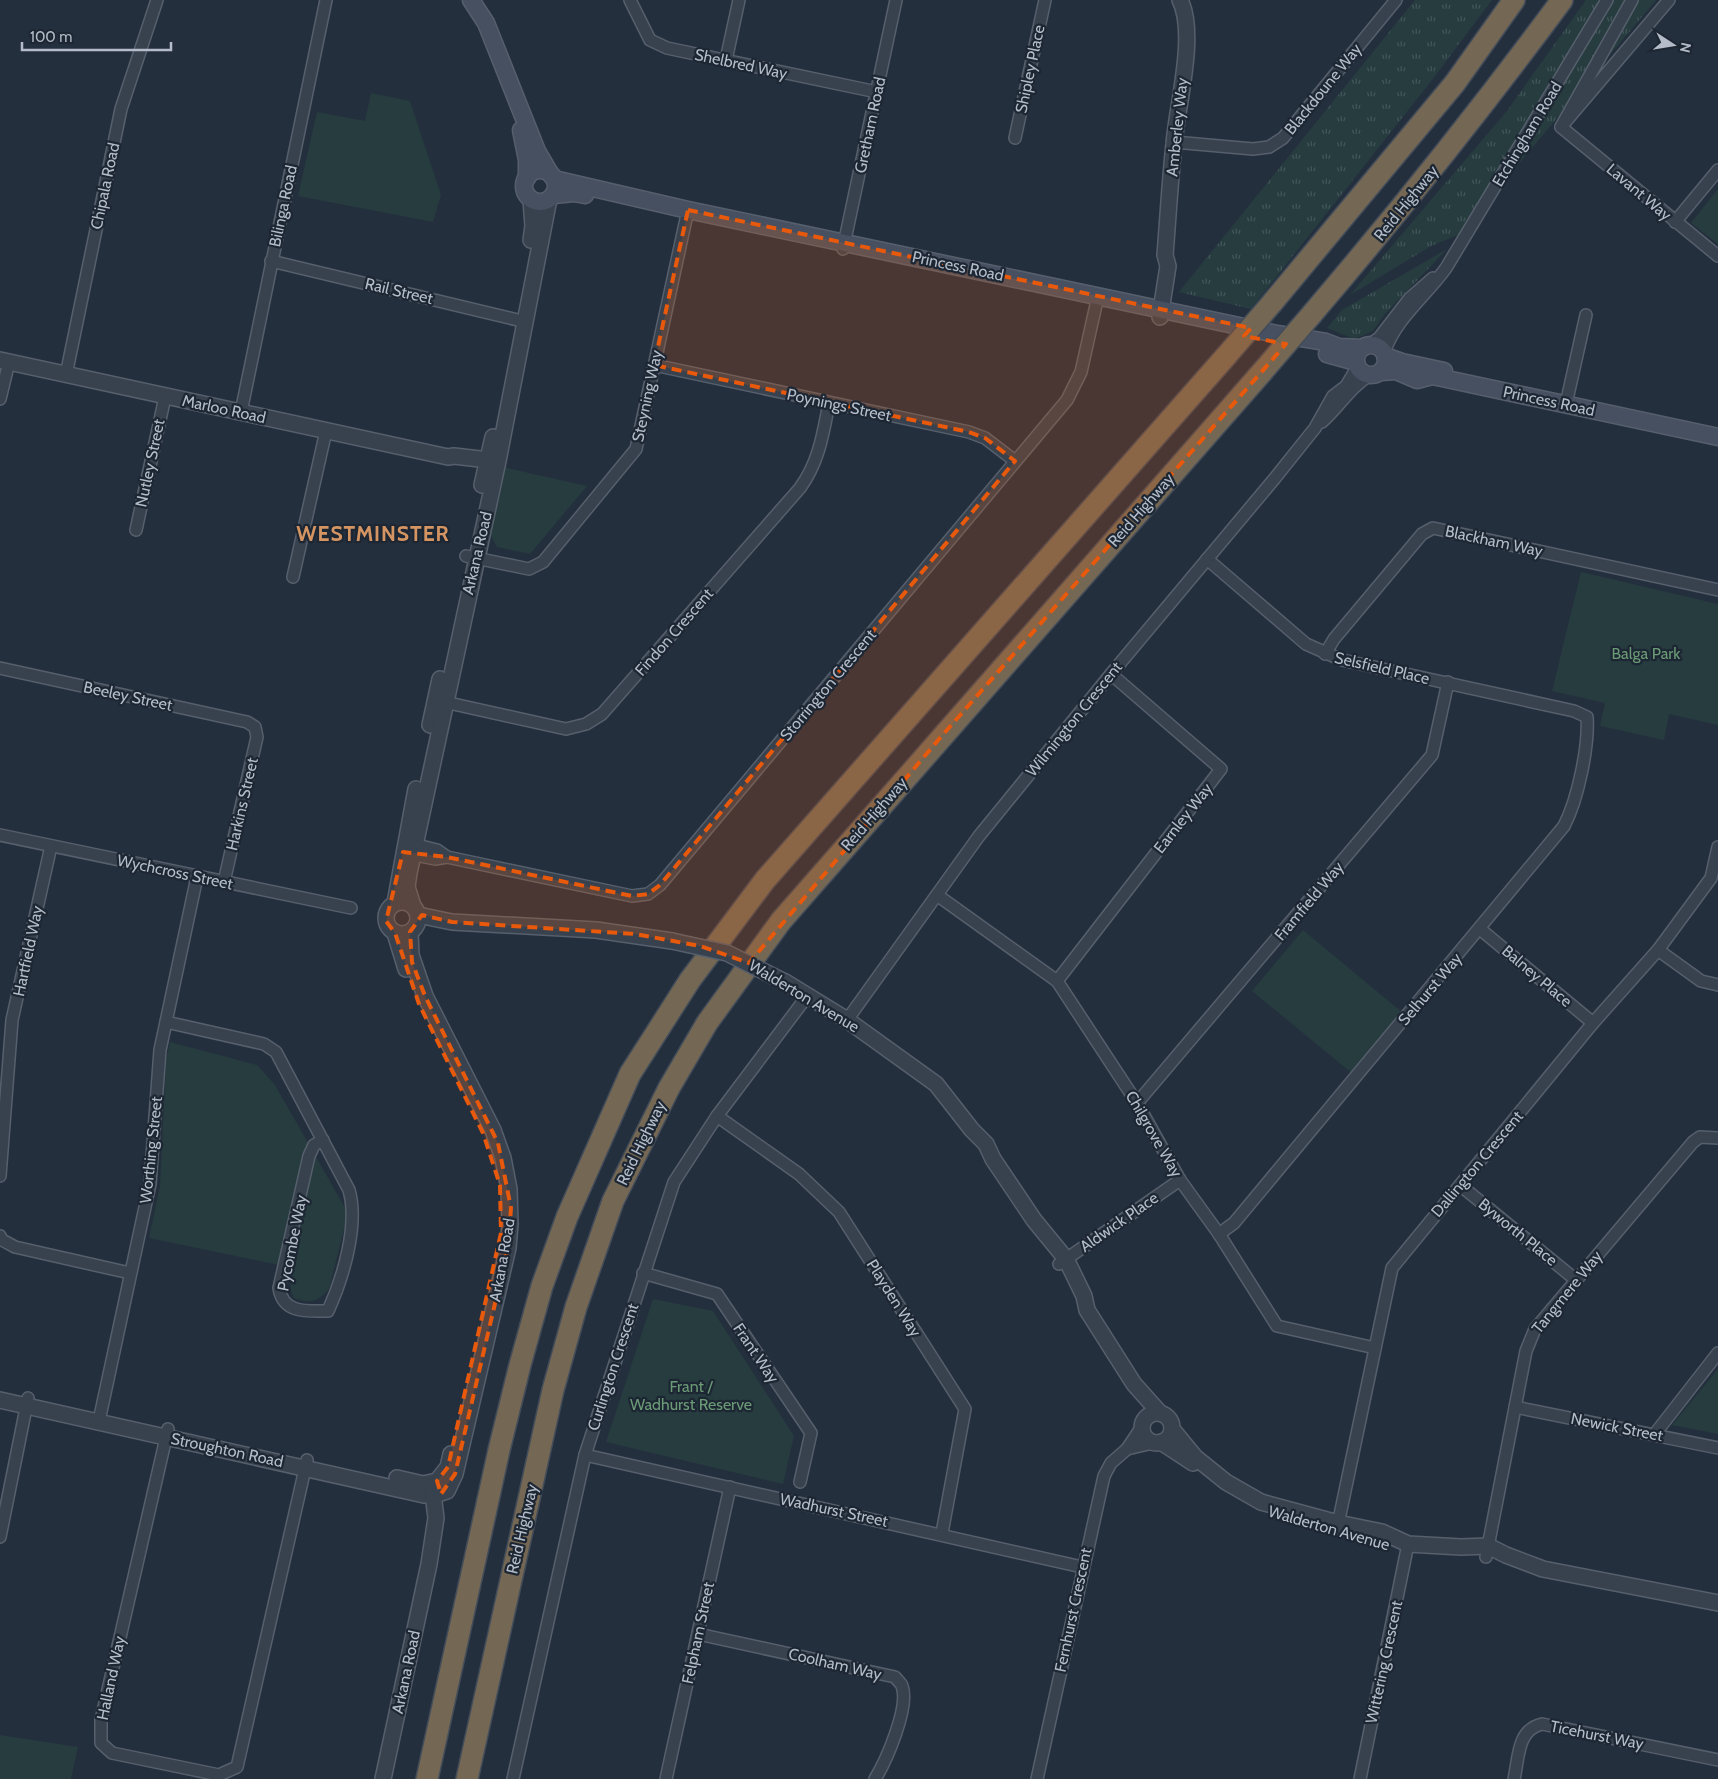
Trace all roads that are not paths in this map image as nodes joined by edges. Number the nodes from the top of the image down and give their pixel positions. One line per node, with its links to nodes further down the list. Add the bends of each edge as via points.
1 (157, 0): 40 (street, Chipala Road, via 121,109)
2 (326, 0): 30 (street, Bilinga Road)
3 (471, 0): 17 (main road, via 486,23)
4 (630, 0): 15 (street, Shelbred Way, via 650,40 667,48)
5 (739, 0): 15 (street)
6 (896, 0): 16 (street, Gretham Road)
7 (1045, 0): 19 (street, Shipley Place)
8 (1180, 0): 20 (street, Amberley Way, via 1187,27)
9 (1396, 0): 20 (street, Blackdoune Way, via 1284,138 1269,147 1254,149)
10 (1514, 0): 126 (highway, bridge, via 1454,83 1272,303 765,880 690,980 630,1074 567,1217 542,1286 499,1450)
11 (1562, 0): 127 (highway, Reid Highway, bridge, via 1481,109 1389,224 781,921 724,999 669,1088 613,1201 576,1307 553,1390)
12 (1607, 0): 31 (street, Etchingham Road)
13 (1632, 0): 18 (street, Etchingham Road)
14 (1669, 0): 18 (street, Etchingham Road)
15 (726, 60): 16 (street, Shelbred Way)
16 (877, 92): 28 (street, Gretham Road)
17 (516, 101): 22 (main road); 23 (main road, via 527,160)
18 (1561, 127): 27 (street, Lavant Way)
19 (1015, 138)
20 (1174, 142): 33 (street, Amberley Way, via 1166,255 1160,264)
21 (1718, 170): 27 (street)
22 (552, 177): 23 (main road, via 538,171); 24 (main road, via 556,184); 26 (main road, Princess Road)
23 (527, 178): 25 (main road, via 524,190)
24 (551, 197): 25 (main road, via 537,202); 26 (main road, Princess Road, via 574,193); 35 (street, Arkana Road)
25 (531, 200): 35 (street, Arkana Road, via 533,226)
26 (687, 214): 28 (main road, Princess Road); 39 (street, Steyning Way)
27 (1675, 222): 29 (street, Lavant Way)
28 (844, 246): 32 (main road, Princess Road)
29 (1718, 256)
30 (271, 261): 35 (street, Rail Street); 45 (street, Bilinga Road)
31 (1446, 268): 36 (street, Etchingham Road, via 1411,308 1390,340); 38 (street, Etchingham Road, via 1409,299 1379,338)
32 (1097, 300): 33 (main road, Princess Road); 49 (street, Storrington Crescent, via 1073,393)
33 (1156, 312): 38 (main road, Princess Road)
34 (1586, 315): 43 (street)
35 (523, 321): 50 (street, Arkana Road)
36 (1385, 355): 38 (main road, Princess Road, via 1380,348); 43 (main road, Princess Road, via 1402,362)
37 (4, 361): 40 (street, Marloo Road); 42 (street)
38 (1366, 362): 43 (main road, Princess Road, via 1418,380 1432,376); 53 (street, Wilmington Crescent, via 1333,396 1315,428)
39 (654, 365): 44 (street, Poynings Street); 52 (street, Steyning Way, via 636,449 543,562 529,569)
40 (66, 375): 41 (street, Marloo Road)
41 (165, 397): 45 (street, Marloo Road); 51 (street, Nutley Street)
42 (0, 399)
43 (1567, 401): 46 (main road, Princess Road); 48 (main road, Princess Road)
44 (829, 403): 49 (street, Poynings Street, via 969,432 985,438); 60 (street, Findon Crescent, via 818,456 811,473 602,714 586,724 566,729)
45 (242, 412): 47 (street, Marloo Road)
46 (1718, 430)
47 (326, 431): 50 (street, Marloo Road); 54 (street)
48 (1718, 437)
49 (1015, 461): 66 (street, Storrington Crescent, via 666,877 648,894 632,896 447,857 437,850)
50 (491, 466): 52 (street, Arkana Road)
51 (136, 530)
52 (471, 557): 60 (street, Arkana Road)
53 (1207, 559): 56 (street, Selsfield Place, via 1306,644); 58 (street, Wilmington Crescent)
54 (293, 577)
55 (1718, 590): 56 (street, Blackham Way, via 1433,528 1422,534 1334,639)
56 (1326, 654): 59 (street, Selsfield Place)
57 (0, 668): 62 (street, Beeley Street, via 247,722)
58 (1111, 674): 69 (street, Wilmington Crescent, via 979,836); 76 (street, Earnley Way, via 1220,770)
59 (1448, 682): 61 (street, Selsfield Place, via 1574,711); 82 (street, Framfield Way, via 1432,755)
60 (441, 701): 66 (street, Arkana Road)
61 (1587, 717): 73 (street, Selhurst Way, via 1588,733 1572,811 1564,826)
62 (255, 727): 68 (street, Harkins Street, via 257,737)
63 (0, 835): 64 (street, Wychcross Street)
64 (51, 846): 67 (street, Wychcross Street); 86 (street, Hartfield Way, via 12,1020)
65 (1718, 847): 75 (street, Dallington Crescent, via 1711,878)
66 (409, 848): 70 (street, Arkana Road); 72 (street, Arkana Road, via 407,887)
67 (197, 877): 68 (street, Wychcross Street); 80 (street, Worthing Street)
68 (224, 882): 71 (street, Wychcross Street)
69 (937, 895): 76 (street, Chilgrove Way); 79 (street, Wilmington Crescent)
70 (395, 903): 72 (street, via 408,902); 74 (street, via 388,908 385,917)
71 (351, 908)
72 (414, 920): 74 (street, via 400,934); 78 (street, Walderton Avenue, bridge, via 596,930 672,941 727,953); 112 (street, Arkana Road, via 410,955 425,996 492,1130 510,1189 508,1248)
73 (1480, 929): 81 (street, Balney Place); 89 (street, Selhurst Way, via 1234,1223)
74 (395, 933): 112 (street, Arkana Road, via 410,981 483,1133 500,1185 500,1241 448,1467)
75 (1658, 950): 77 (street, via 1702,981); 81 (street, Dallington Crescent)
76 (1057, 981): 82 (street, Chilgrove Way)
77 (1718, 985)
78 (808, 995): 79 (street, Walderton Avenue); 83 (street, Curlington Crescent)
79 (847, 1020): 91 (street, Walderton Avenue, via 936,1084 986,1144 1010,1190)
80 (166, 1022): 85 (street, Pycombe Way, via 264,1044 276,1052); 92 (street, Worthing Street, via 160,1050 150,1184)
81 (1594, 1023): 88 (street, Dallington Crescent)
82 (1137, 1103): 87 (street, Chilgrove Way)
83 (717, 1116): 93 (street, Curlington Crescent, via 674,1182); 115 (street, Playden Way, via 799,1174 840,1212 965,1409)
84 (1718, 1138): 94 (street, Tangmere Way, via 1700,1137 1693,1142)
85 (323, 1140): 85 (street, Pycombe Way, via 314,1145 309,1156 279,1288 281,1299 288,1306 307,1311 328,1311 338,1288 353,1220 349,1190)
86 (0, 1176)
87 (1180, 1180): 89 (street, Chilgrove Way); 91 (street, Aldwick Place)
88 (1460, 1185): 94 (street, Byworth Place); 95 (street, Dallington Crescent, via 1392,1268)
89 (1219, 1234): 95 (street, Chilgrove Way, via 1278,1326)
90 (0, 1236): 92 (street, via 15,1247)
91 (1062, 1261): 102 (street, Walderton Avenue, via 1084,1296 1087,1310 1134,1384)
92 (130, 1273): 101 (street, Worthing Street)
93 (643, 1273): 109 (street, Curlington Crescent); 111 (street, Frant Way, via 716,1294 811,1433)
94 (1576, 1280): 100 (street, Tangmere Way, via 1530,1339)
95 (1375, 1348): 114 (street, Dallington Crescent)
96 (1718, 1353): 105 (street)
97 (0, 1392): 99 (street, Stroughton Road)
98 (0, 1400): 99 (street, Stroughton Road)
99 (28, 1402): 101 (street, Stroughton Road); 116 (street)
100 (1515, 1407): 105 (street, Newick Street); 118 (street, Tangmere Way)
101 (100, 1417): 104 (street, Stroughton Road)
102 (1149, 1419): 103 (street, via 1169,1418); 106 (street, via 1145,1437); 108 (street, Fernhurst Crescent)
103 (1172, 1429): 106 (street, via 1167,1440); 114 (street, Walderton Avenue, via 1195,1457 1226,1482 1268,1504)
104 (167, 1433): 110 (street, Stroughton Road); 110 (street, Halland Way, via 101,1720 101,1743 112,1753 219,1775 237,1767)
105 (1654, 1435): 107 (street, Newick Street)
106 (1157, 1443): 108 (street); 114 (street, Walderton Avenue, via 1187,1458 1243,1499 1283,1517)
107 (1718, 1448)
108 (1127, 1449): 119 (street, Fernhurst Crescent, via 1104,1476)
109 (585, 1455): 113 (street, Wadhurst Street); 128 (street, Curlington Crescent)
110 (306, 1464): 112 (street, Stroughton Road)
111 (800, 1482)
112 (439, 1487): 125 (street, Arkana Road, via 443,1505 441,1528 436,1554 429,1564)
113 (730, 1487): 115 (street, Wadhurst Street); 123 (street, Felpham Street)
114 (1337, 1526): 117 (street, Walderton Avenue)
115 (942, 1533): 119 (street, Wadhurst Street)
116 (0, 1537)
117 (1407, 1548): 118 (street, Walderton Avenue); 132 (street, Wittering Crescent)
118 (1487, 1551): 120 (street, Walderton Avenue, via 1518,1569 1543,1569)
119 (1082, 1566): 131 (street, Fernhurst Crescent)
120 (1639, 1589): 121 (street, Walderton Avenue, via 1666,1591); 122 (street, Walderton Avenue, via 1667,1600)
121 (1718, 1603)
122 (1718, 1609)
123 (698, 1634): 129 (street, Felpham Street); 130 (street, Coolham Way, via 895,1677 902,1686 903,1698 897,1731)
124 (1718, 1760): 133 (street, Ticehurst Way, via 1542,1724 1531,1727 1523,1738)
125 (383, 1779)
126 (427, 1779)
127 (467, 1779)
128 (513, 1779)
129 (666, 1779)
130 (875, 1779)
131 (1037, 1779)
132 (1360, 1779)
133 (1514, 1779)

